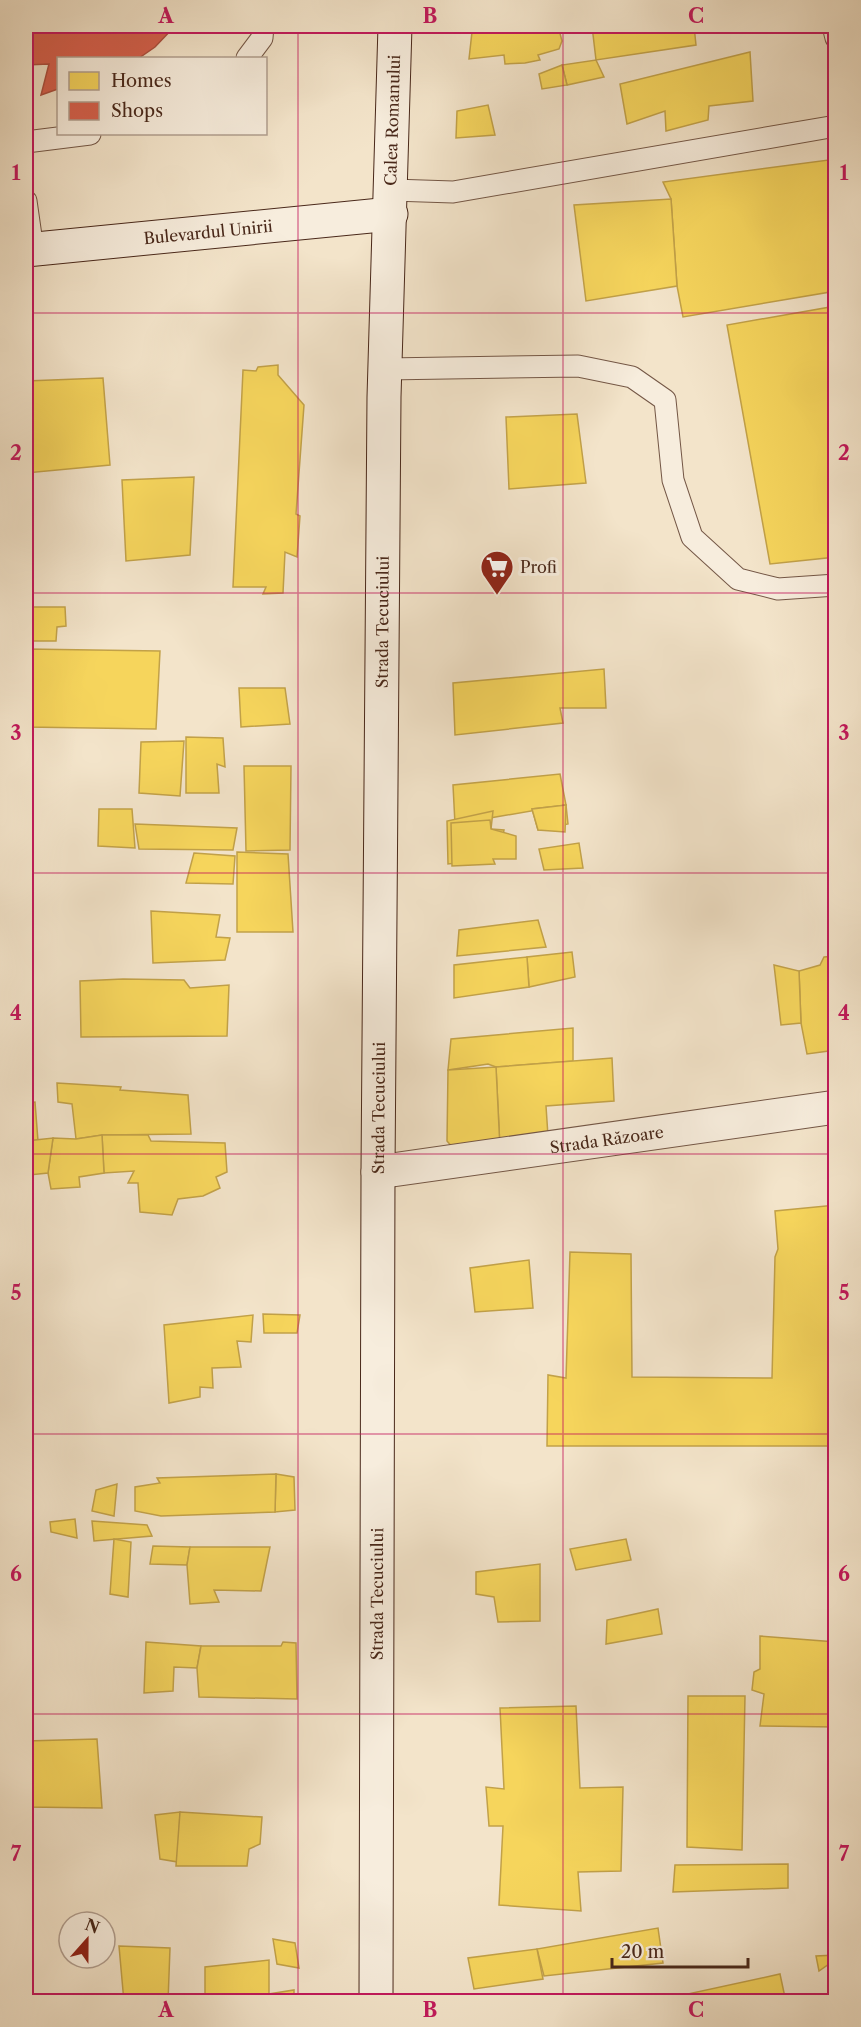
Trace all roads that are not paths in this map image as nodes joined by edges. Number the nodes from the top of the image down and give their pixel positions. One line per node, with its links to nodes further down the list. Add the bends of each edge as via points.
1 (263, 26): 5 (lane, via 262,38)
2 (395, 26): 10 (main road, Calea Romanului)
3 (833, 26): 4 (lane)
4 (836, 38)
5 (248, 57)
6 (836, 126): 10 (lane)
7 (82, 135): 8 (lane)
8 (26, 142)
9 (26, 201): 11 (lane)
10 (392, 202): 11 (main road, Bulevardul Unirii); 12 (main road, Strada Tecuciului)
11 (29, 250)
12 (386, 369): 13 (lane, via 578,366 632,377 664,400 673,480 692,537 738,579 778,589); 15 (main road, Strada Tecuciului)
13 (836, 585)
14 (836, 1107): 15 (main road, Strada Răzoare)
15 (378, 1172): 16 (main road, Strada Tecuciului)
16 (376, 2001)

